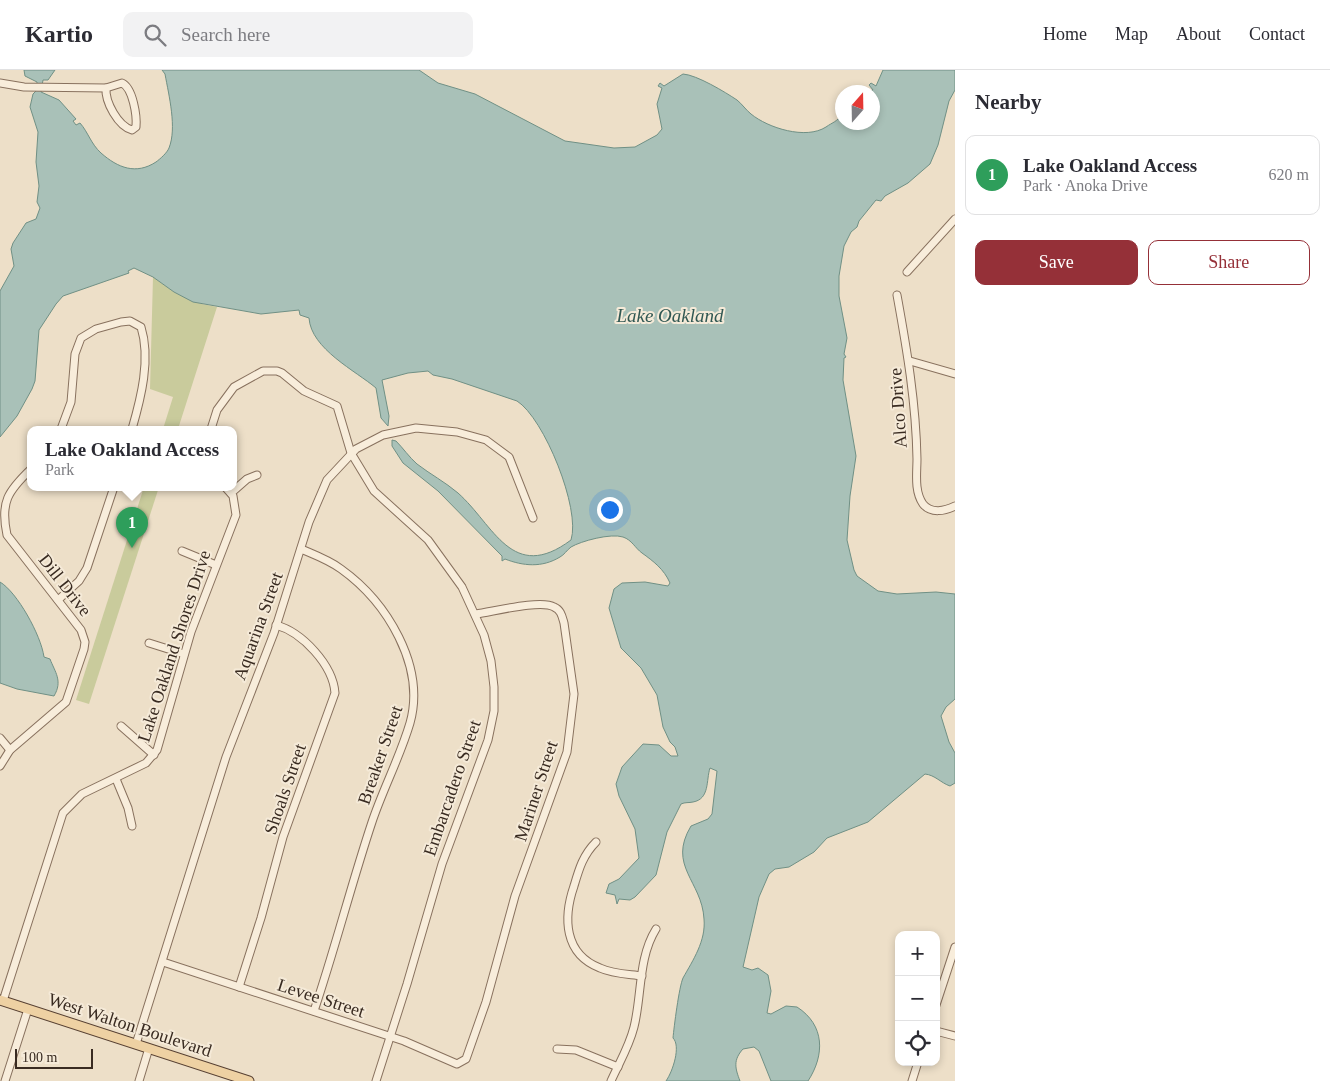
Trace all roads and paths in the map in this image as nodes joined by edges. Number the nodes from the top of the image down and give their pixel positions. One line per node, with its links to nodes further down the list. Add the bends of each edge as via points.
1 (0, 83): 2 (street)
2 (106, 88): 2 (street, via 118,120 132,130 136,122 129,89 122,83)
3 (955, 219): 4 (street)
4 (907, 272)
5 (897, 295): 6 (street, Alco Drive)
6 (910, 361): 7 (street); 19 (street, Alco Drive, via 916,416 917,486 925,506 936,511)
7 (955, 374)
8 (62, 426): 9 (street, via 71,402 75,354 81,338 96,329 130,321 141,326 144,336 143,386)
9 (133, 426)
10 (213, 426): 11 (street, via 217,410 234,387 264,371 277,371 289,376 304,391 337,406)
11 (351, 453): 20 (street, Aquarina Street, via 383,435 405,429 426,427 486,440 502,450 514,465); 21 (street, Aquarina Street, via 326,480); 25 (street, Embarcadero Street, via 374,491 428,540 462,587)
12 (27, 473): 24 (street, Dill Drive, via 4,497 1,519 8,535)
13 (257, 476): 14 (street)
14 (237, 488)
15 (113, 491): 24 (street, via 87,568 79,581)
16 (229, 491): 18 (street)
17 (233, 491): 18 (street)
18 (231, 493): 23 (street, Lake Oakland Shores Drive, via 236,515)
19 (955, 506)
20 (533, 518)
21 (301, 549): 26 (street, Aquarina Street); 45 (street, Breaker Street, via 329,561 370,596 406,652 414,686 410,722 372,821)
22 (182, 551): 23 (street)
23 (216, 565): 28 (street, Lake Oakland Shores Drive)
24 (58, 600): 31 (street, Dill Drive, via 71,614 84,637 79,670 66,702)
25 (476, 614): 48 (street, Embarcadero Street, via 491,662 494,711 488,740 442,864); 52 (street, Mariner Street, via 540,605 555,607 564,623 574,694 567,752 515,896 486,1002)
26 (276, 625): 39 (street, Aquarina Street, via 226,757); 41 (street, Shoals Street, via 298,636 316,654 329,675 334,693 283,837)
27 (149, 643): 28 (street)
28 (184, 654): 32 (street, Lake Oakland Shores Drive, via 162,737)
29 (120, 726): 32 (street)
30 (0, 738): 31 (street)
31 (10, 750): 33 (street, Dill Drive)
32 (154, 755): 34 (street, Lake Oakland Shores Drive)
33 (0, 766)
34 (116, 779): 35 (street); 43 (street, Lake Oakland Shores Drive, via 82,794 62,813)
35 (132, 826)
36 (596, 842): 40 (street, via 586,852 572,890 567,928 573,944 591,964 608,971)
37 (656, 929): 40 (street, via 648,947)
38 (955, 947): 42 (street)
39 (163, 962): 41 (street, Levee Street); 49 (street, Aquarina Street)
40 (642, 976): 54 (street, via 634,1026)
41 (239, 987): 45 (street, Levee Street)
42 (940, 993)
43 (1, 1000): 44 (main road, West Walton Boulevard)
44 (28, 1009): 49 (main road, West Walton Boulevard); 55 (street)
45 (314, 1011): 48 (street, Levee Street)
46 (940, 1032): 47 (street)
47 (955, 1036)
48 (390, 1037): 52 (street, Levee Street, via 457,1064); 58 (street, Embarcadero Street)
49 (136, 1044): 50 (main road, West Walton Boulevard)
50 (149, 1048): 56 (street); 57 (main road, West Walton Boulevard)
51 (557, 1048): 54 (street, via 576,1050)
52 (466, 1059)
53 (917, 1066): 60 (street)
54 (618, 1068): 59 (street)
55 (5, 1081)
56 (139, 1081)
57 (249, 1081)
58 (376, 1081)
59 (611, 1081)
60 (912, 1081)

